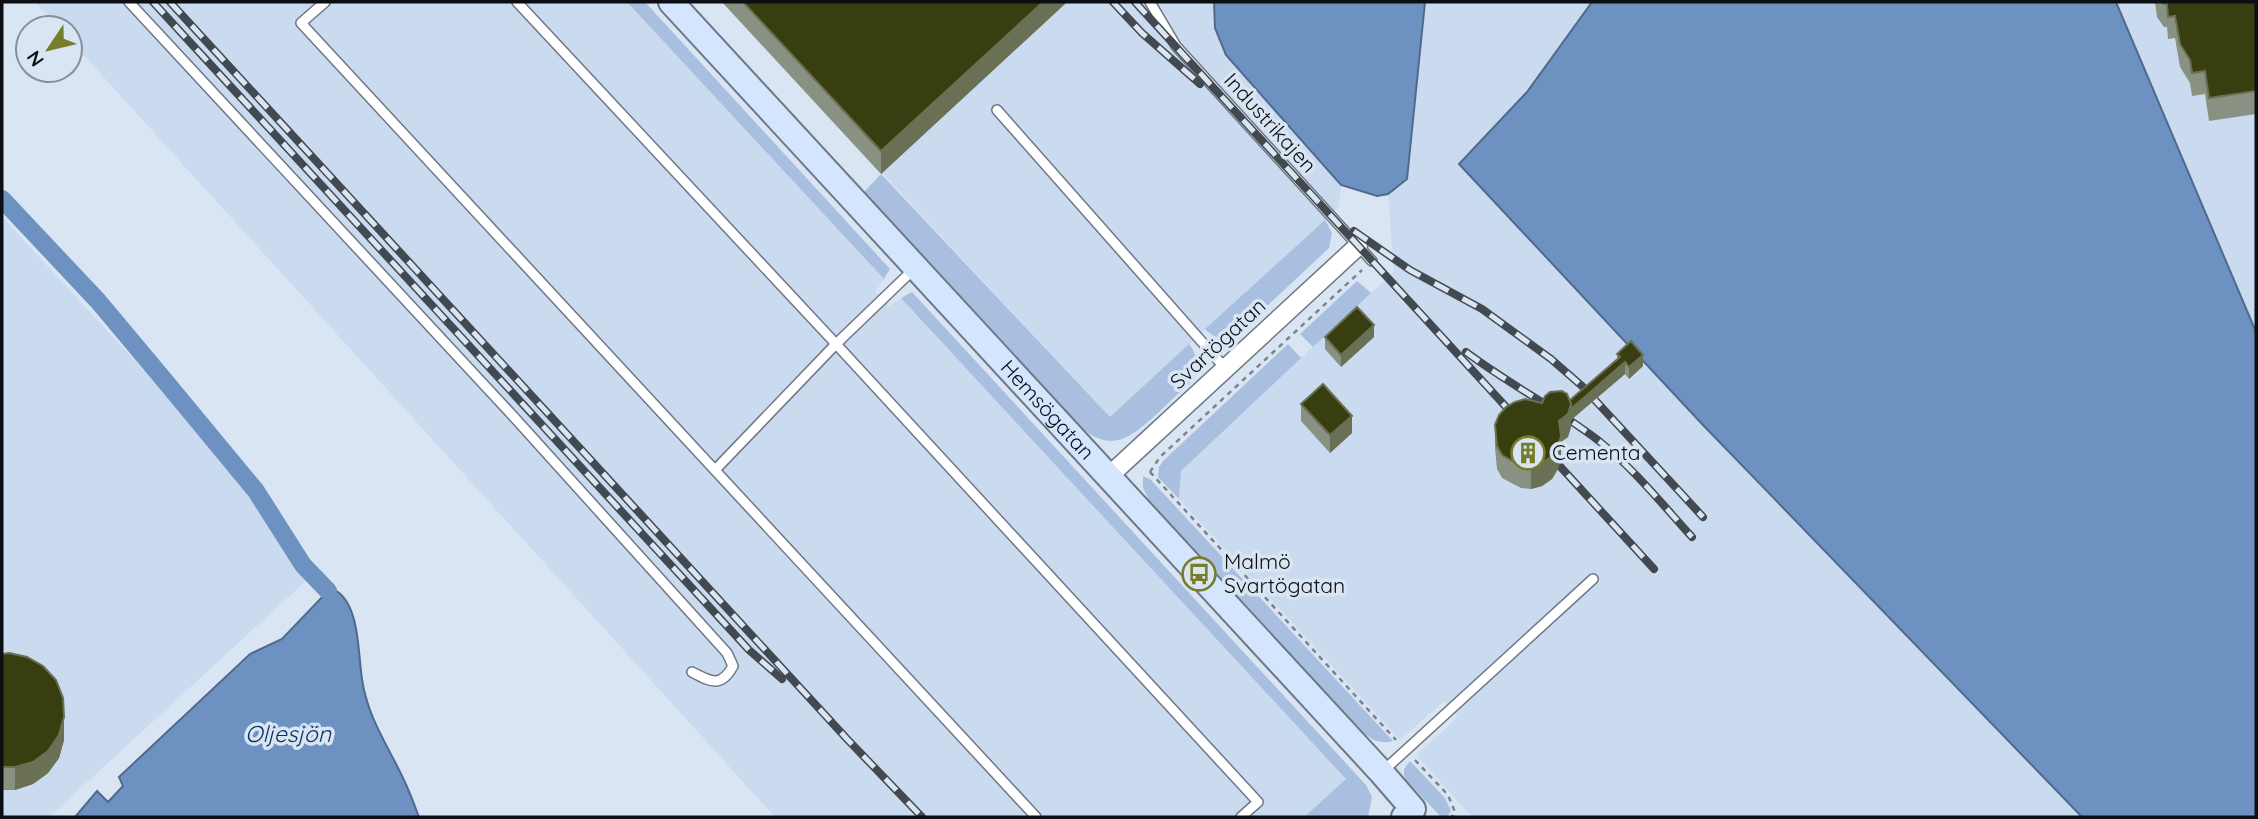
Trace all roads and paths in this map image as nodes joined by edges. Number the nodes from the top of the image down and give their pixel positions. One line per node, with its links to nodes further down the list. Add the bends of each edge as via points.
1 (129, 2): 15 (lane, via 513,416 727,653 733,666 720,681)
2 (324, 2): 12 (lane, via 301,23)
3 (517, 2): 10 (lane)
4 (671, 2): 9 (street, Hemsögatan)
5 (1150, 2): 7 (lane, Industrikajen, via 1176,46)
6 (997, 110): 11 (lane)
7 (1358, 246): 8 (lane, Industrikajen); 11 (street, Svartögatan)
8 (1372, 261): 16 (path, via 1160,457 1150,472)
9 (916, 267): 10 (lane); 13 (street, Hemsögatan)
10 (836, 344): 12 (lane); 20 (lane, via 1258,802)
11 (1225, 368): 13 (street, Svartögatan)
12 (715, 470): 19 (lane)
13 (1109, 476): 17 (street, Hemsögatan)
14 (1593, 579): 16 (lane)
15 (692, 672)
16 (1405, 750): 17 (lane); 21 (path, via 1448,795 1455,812)
17 (1381, 772): 18 (street, Hemsögatan)
18 (1413, 815)
19 (1037, 817)
20 (1241, 817)
21 (1452, 817)

